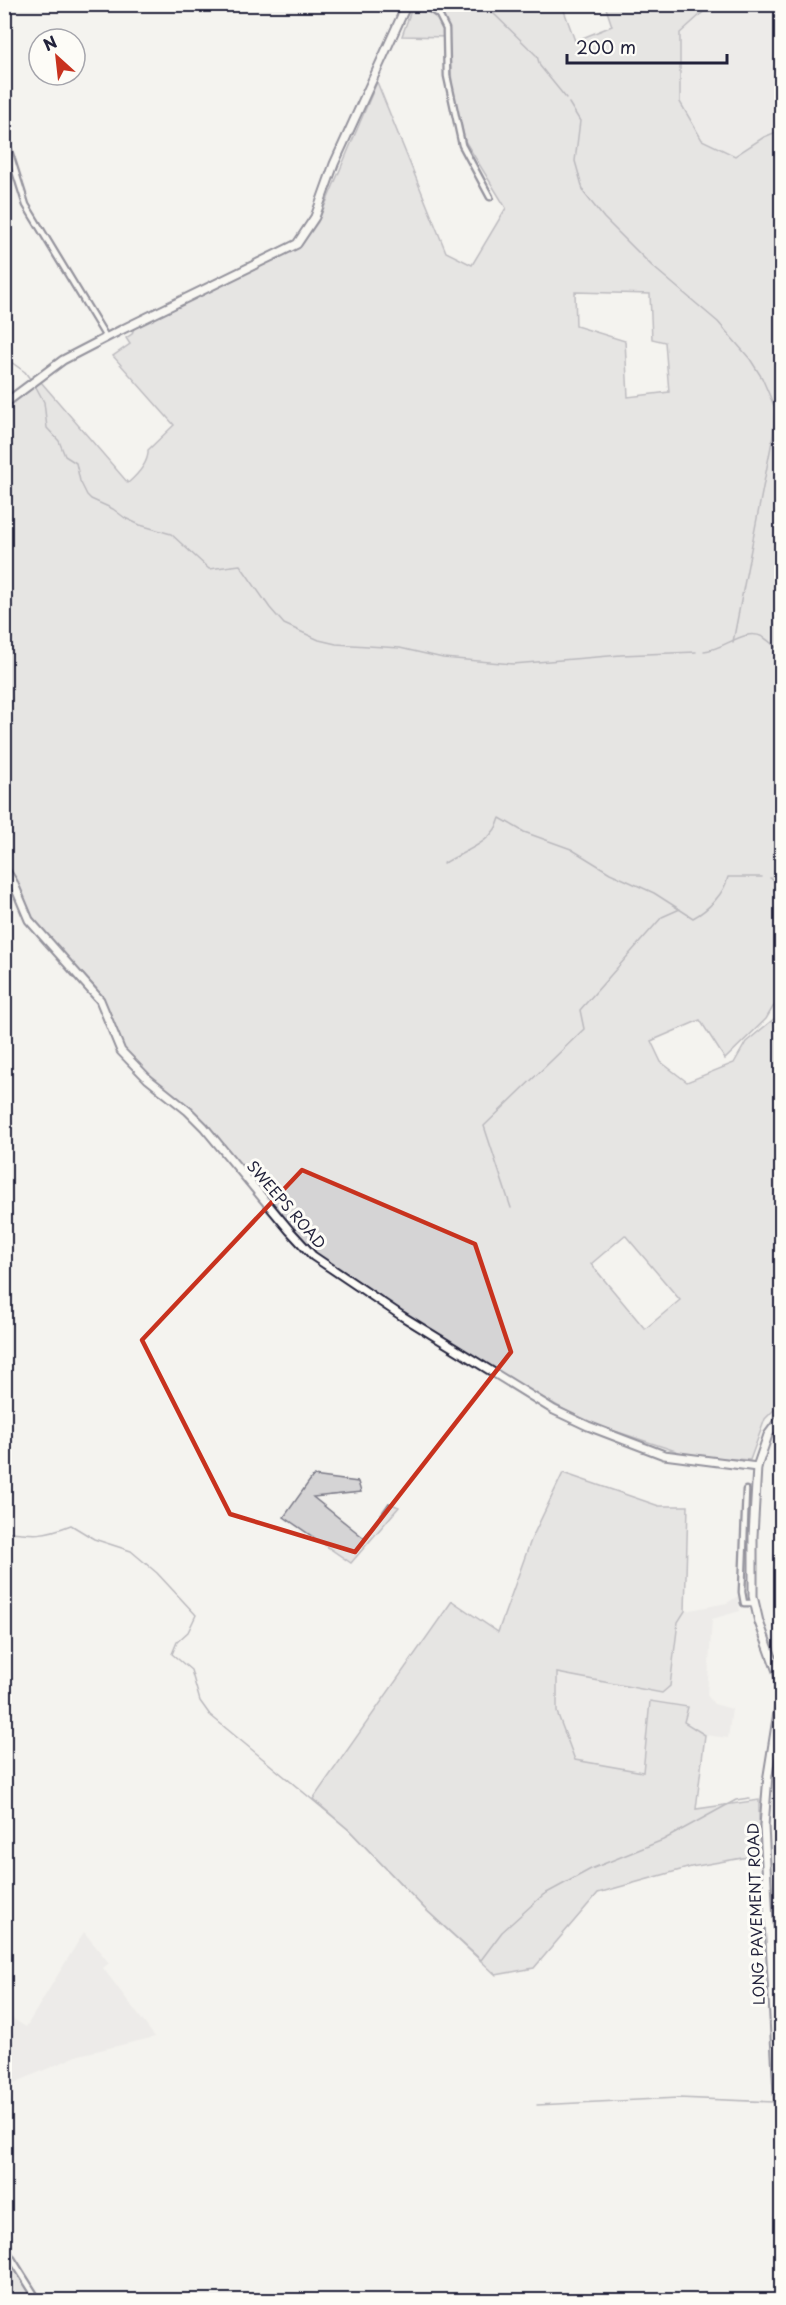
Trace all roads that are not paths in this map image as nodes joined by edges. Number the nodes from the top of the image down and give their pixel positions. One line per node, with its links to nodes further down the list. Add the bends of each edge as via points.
1 (407, 4): 5 (street, via 302,239)
2 (423, 4): 4 (street, via 439,15 446,29 447,76 461,142)
3 (4, 135): 5 (street, via 26,205)
4 (490, 197)
5 (106, 337): 6 (street, via 63,360)
6 (4, 404)
7 (4, 868): 9 (street, SWEEPS ROAD, via 29,920 100,1000 121,1051 204,1127 313,1256 554,1410 664,1455)
8 (782, 1416): 9 (street, LONG PAVEMENT ROAD, via 768,1435)
9 (757, 1467): 11 (street, LONG PAVEMENT ROAD)
10 (746, 1490): 11 (street, via 742,1592 744,1603)
11 (754, 1603): 12 (street, LONG PAVEMENT ROAD, via 778,1674 780,1700 764,1826)
12 (782, 2170)
13 (4, 2246): 14 (street)
14 (38, 2301)

